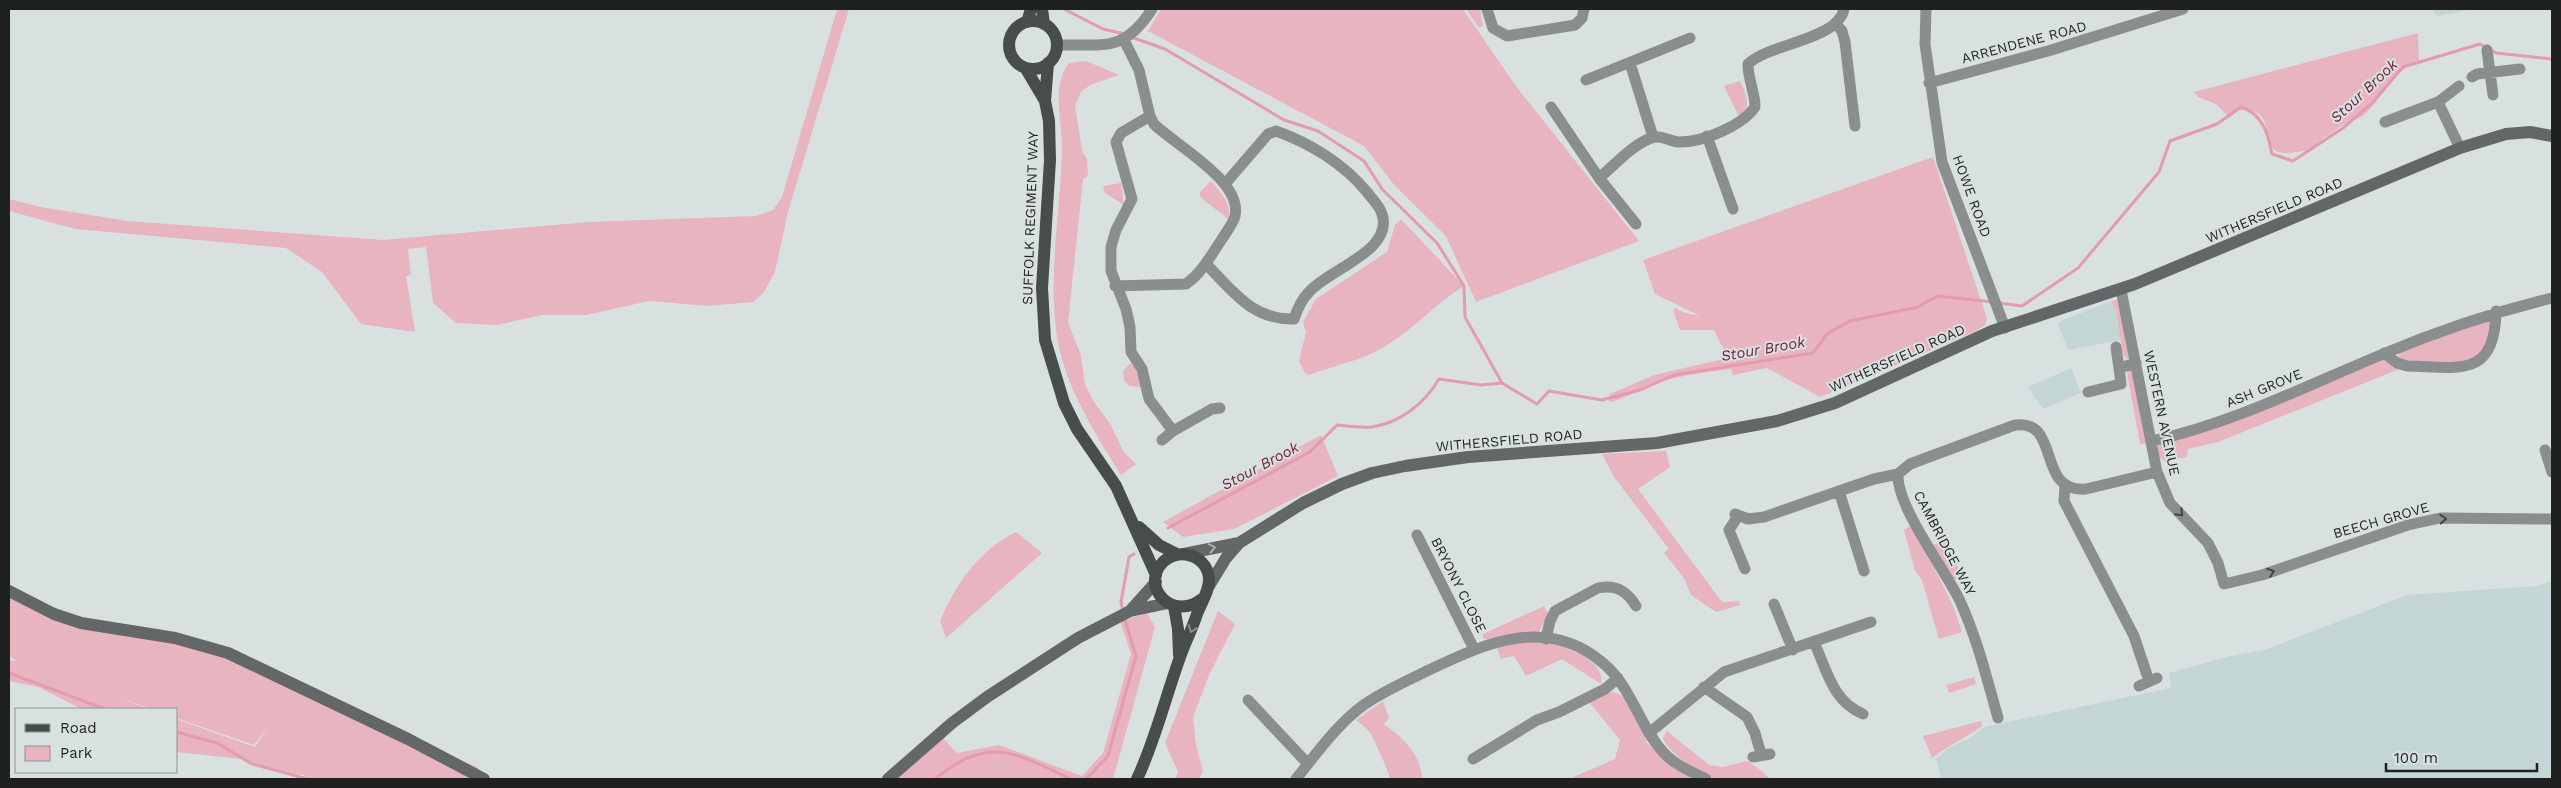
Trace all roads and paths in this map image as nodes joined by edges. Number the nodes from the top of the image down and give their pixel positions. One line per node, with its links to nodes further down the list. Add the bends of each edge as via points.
1 (1031, 9): 9 (main road)
2 (1042, 9): 10 (main road)
3 (1152, 9): 13 (street, via 1138,29)
4 (1487, 9): 5 (street, via 1493,28 1507,36 1574,25 1582,18)
5 (1584, 9)
6 (1844, 9): 11 (street)
7 (1926, 9): 23 (street, HOWE ROAD, via 1924,44)
8 (2184, 9): 23 (street, ARRENDENE ROAD, via 2057,49)
9 (1027, 22): 10 (main road); 18 (main road, via 1010,37 1009,46 1016,62)
10 (1044, 24): 14 (main road, via 1056,36)
11 (1836, 24): 31 (street, via 1845,42); 32 (street, via 1757,56 1748,64 1755,107 1735,124)
12 (1690, 38): 16 (street)
13 (1124, 40): 14 (street, via 1106,45); 29 (street, via 1139,70)
14 (1058, 45): 17 (main road)
15 (2487, 50): 20 (street)
16 (1630, 63): 22 (street); 34 (street)
17 (1048, 64): 18 (main road); 26 (main road, SUFFOLK REGIMENT WAY)
18 (1026, 69): 26 (main road, SUFFOLK REGIMENT WAY)
19 (2520, 69): 20 (street)
20 (2491, 72): 21 (street); 25 (street)
21 (2472, 77)
22 (1586, 80)
23 (1929, 83): 45 (street, HOWE ROAD, via 1942,162)
24 (2459, 86): 27 (street)
25 (2493, 95)
26 (1045, 101): 62 (main road, SUFFOLK REGIMENT WAY, via 1050,160 1042,288 1045,340 1064,403 1116,486)
27 (2438, 102): 30 (street); 35 (street)
28 (1551, 107): 36 (street)
29 (1150, 116): 37 (street, via 1164,133); 41 (street, via 1122,133 1116,142 1132,199 1111,247)
30 (2385, 122)
31 (1854, 126)
32 (1707, 136): 34 (street, via 1690,142); 38 (street)
33 (2552, 136): 35 (street, WITHERSFIELD ROAD, via 2530,132 2506,134)
34 (1653, 137): 36 (street, via 1642,142)
35 (2460, 148): 42 (street, WITHERSFIELD ROAD)
36 (1599, 178): 39 (street)
37 (1225, 184): 40 (street, via 1236,208 1235,217); 40 (street, via 1268,134 1276,131 1298,140 1348,170 1382,212 1382,236 1375,246 1308,292 1294,319 1278,320 1250,308)
38 (1733, 209)
39 (1636, 224)
40 (1206, 264): 41 (street, via 1186,284)
41 (1115, 286): 52 (street, via 1128,318 1131,352 1142,369 1149,399)
42 (2121, 290): 45 (street, WITHERSFIELD ROAD); 48 (street, WESTERN AVENUE)
43 (2552, 298): 44 (street, ASH GROVE)
44 (2496, 311): 47 (street, ASH GROVE); 47 (street, via 2494,342 2487,354 2470,366 2407,366)
45 (2006, 328): 64 (street, WITHERSFIELD ROAD, via 1992,331 1835,403 1777,420 1657,443 1468,457 1372,473 1303,503)
46 (2116, 347): 49 (street)
47 (2384, 353): 54 (street, ASH GROVE, via 2215,424)
48 (2136, 362): 49 (street); 54 (street, WESTERN AVENUE)
49 (2119, 368): 50 (street, via 2122,384)
50 (2088, 392)
51 (1220, 408): 52 (street)
52 (1172, 430): 53 (street)
53 (1162, 440)
54 (2152, 442): 56 (street, WESTERN AVENUE)
55 (2546, 450): 57 (street)
56 (2156, 472): 59 (street, via 2086,489); 69 (street, WESTERN AVENUE, one-way to 69, via 2170,503 2208,543)
57 (2552, 472)
58 (1898, 474): 59 (street, via 1910,464 2026,423 2041,435 2059,480); 60 (street); 88 (street, CAMBRIDGE WAY, via 1902,494 1930,553 1961,602)
59 (2065, 486): 84 (street, via 2064,501 2134,636)
60 (1839, 491): 66 (street, via 1764,518 1748,519 1737,515 1729,530); 67 (street)
61 (2552, 519): 69 (street, BEECH GROVE, one-way to 61, via 2262,575 2408,525 2440,518)
62 (1135, 524): 65 (main road, via 1159,545); 68 (main road, SUFFOLK REGIMENT WAY)
63 (1416, 535): 80 (street, BRYONY CLOSE)
64 (1239, 543): 65 (street, WITHERSFIELD ROAD, one-way to 64); 70 (street, WITHERSFIELD ROAD)
65 (1181, 554): 68 (main road, via 1164,562); 70 (main road, via 1204,564)
66 (1745, 569)
67 (1864, 571)
68 (1156, 578): 74 (main road, via 1162,598); 76 (street)
69 (2224, 584)
70 (1209, 586): 72 (main road)
71 (9, 591): 93 (street, via 54,614 81,623 175,638 228,653)
72 (1202, 599): 74 (main road, via 1189,607); 82 (main road, one-way to 82)
73 (1774, 604): 81 (street)
74 (1171, 605): 76 (street); 82 (main road, via 1178,629)
75 (1636, 606): 78 (street, via 1621,589 1598,588 1555,611)
76 (1125, 614): 94 (street, via 1078,638 987,697)
77 (1871, 622): 79 (street)
78 (1546, 638): 80 (street, via 1516,636); 83 (street, via 1584,650)
79 (1814, 642): 81 (street); 87 (street, via 1838,696 1846,705)
80 (1474, 649): 92 (street, via 1366,704 1335,731)
81 (1793, 650): 85 (street, via 1737,666)
82 (1180, 657): 95 (main road)
83 (1618, 678): 89 (street); 91 (street, via 1605,689 1537,720)
84 (2148, 682)
85 (1704, 687): 89 (street, via 1680,710); 90 (street, via 1746,717 1755,732)
86 (1248, 700): 92 (street)
87 (1864, 713)
88 (1998, 718)
89 (1649, 732): 97 (street, via 1665,754)
90 (1761, 755)
91 (1473, 759)
92 (1308, 764): 96 (street)
93 (484, 779)
94 (888, 779)
95 (1137, 779)
96 (1296, 779)
97 (1706, 779)

